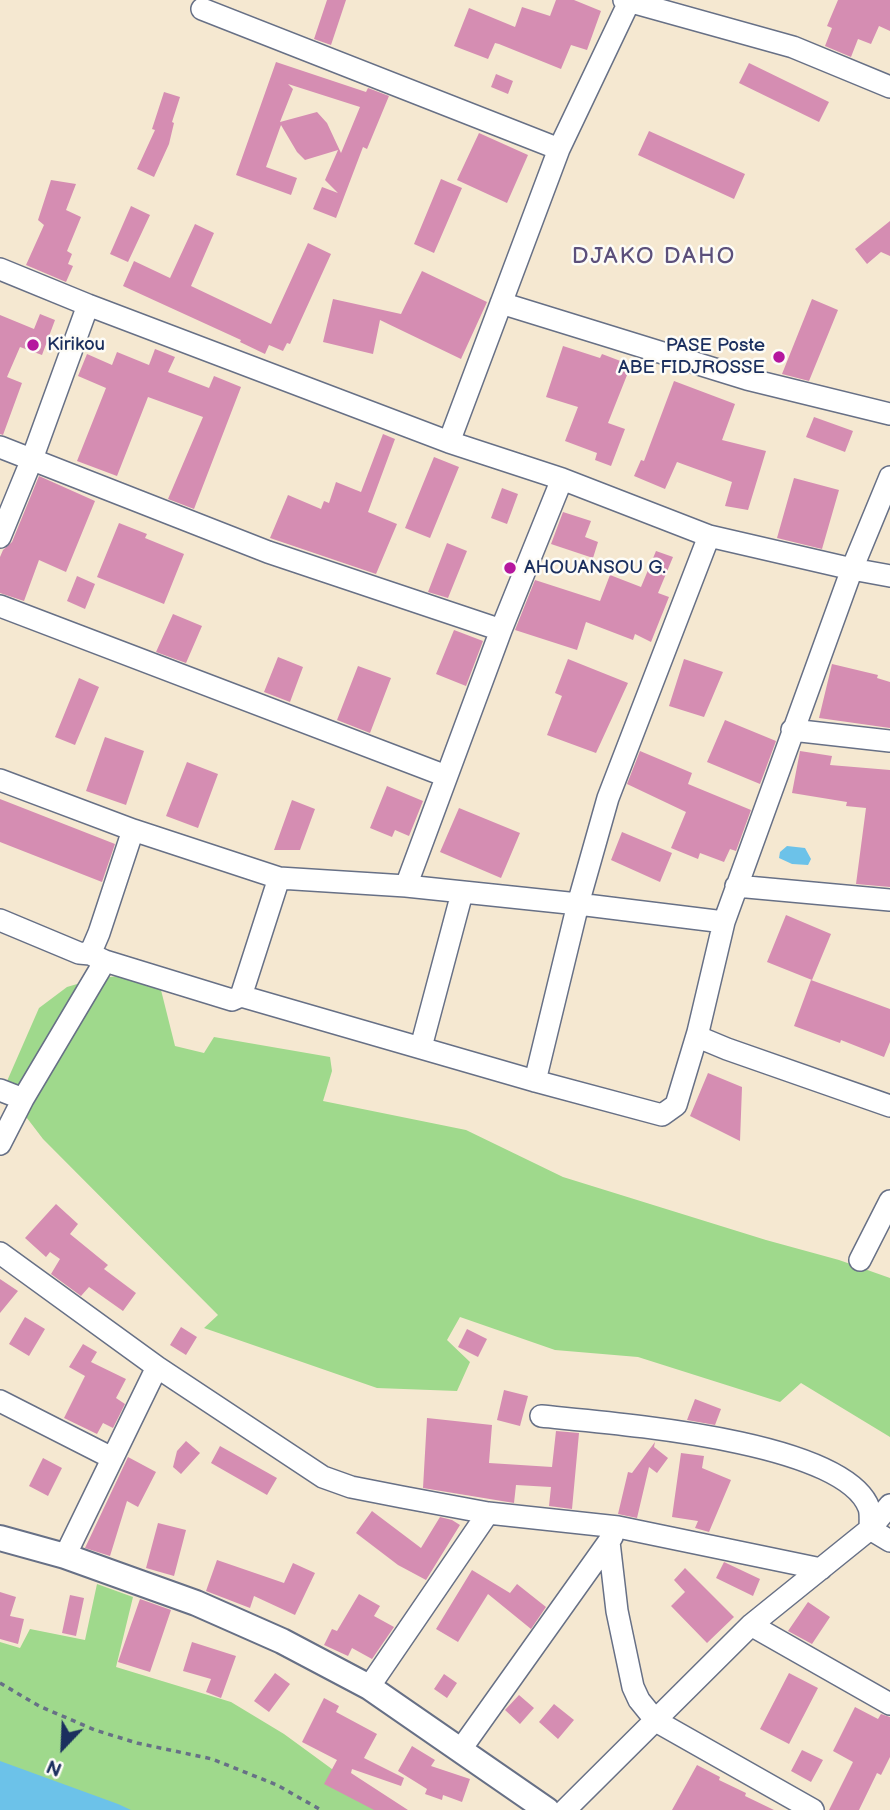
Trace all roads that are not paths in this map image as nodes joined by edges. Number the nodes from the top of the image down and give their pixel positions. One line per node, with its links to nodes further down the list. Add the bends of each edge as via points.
1 (628, 1): 3 (street, via 793,47); 4 (street)
2 (202, 9): 4 (street)
3 (890, 87)
4 (559, 149): 6 (street)
5 (0, 269): 7 (street)
6 (501, 303): 8 (street, via 747,379); 9 (street)
7 (88, 305): 9 (street); 11 (street)
8 (890, 414)
9 (449, 442): 13 (street)
10 (0, 447): 11 (street)
11 (32, 459): 15 (street); 19 (street, via 268,552)
12 (890, 477): 16 (street)
13 (562, 479): 14 (street); 19 (street)
14 (709, 536): 16 (street); 30 (street, via 608,798)
15 (0, 537)
16 (852, 569): 17 (street); 20 (street)
17 (890, 576)
18 (0, 606): 22 (street)
19 (501, 630): 22 (street)
20 (792, 730): 21 (street); 27 (street)
21 (890, 741)
22 (446, 776): 26 (street)
23 (0, 780): 24 (street)
24 (133, 830): 25 (street); 33 (street, via 99,933)
25 (279, 878): 26 (street); 34 (street)
26 (406, 886): 28 (street)
27 (736, 886): 29 (street); 32 (street)
28 (462, 893): 30 (street); 36 (street)
29 (890, 900)
30 (578, 904): 32 (street); 37 (street)
31 (0, 920): 33 (street)
32 (724, 922): 35 (street)
33 (97, 957): 34 (street, via 232,1000); 39 (street)
34 (241, 996): 36 (street)
35 (698, 1032): 37 (street, via 676,1105 662,1115); 40 (street, via 703,1039 727,1049)
36 (421, 1047): 37 (street)
37 (535, 1081)
38 (0, 1090): 39 (street)
39 (23, 1099): 41 (street)
40 (890, 1106)
41 (0, 1144)
42 (890, 1201): 44 (street)
43 (0, 1253): 45 (street)
44 (860, 1260)
45 (157, 1367): 48 (street); 50 (street, via 323,1477 351,1487)
46 (0, 1401): 48 (street)
47 (541, 1416): 51 (street, via 663,1430 777,1450 833,1472 855,1489 869,1508)
48 (112, 1458): 55 (street)
49 (890, 1505): 51 (street)
50 (488, 1513): 52 (street); 58 (street)
51 (870, 1529): 54 (street); 56 (street)
52 (613, 1535): 56 (street); 60 (street, via 617,1611 633,1687); 61 (street)
53 (0, 1538): 55 (street)
54 (890, 1541)
55 (65, 1556): 58 (street, via 196,1603)
56 (821, 1569): 57 (street)
57 (751, 1625): 59 (street); 60 (street)
58 (369, 1687): 61 (street)
59 (890, 1704)
60 (656, 1721): 63 (street); 64 (street)
61 (461, 1749): 62 (street)
62 (547, 1810)
63 (565, 1810)
64 (813, 1810)

